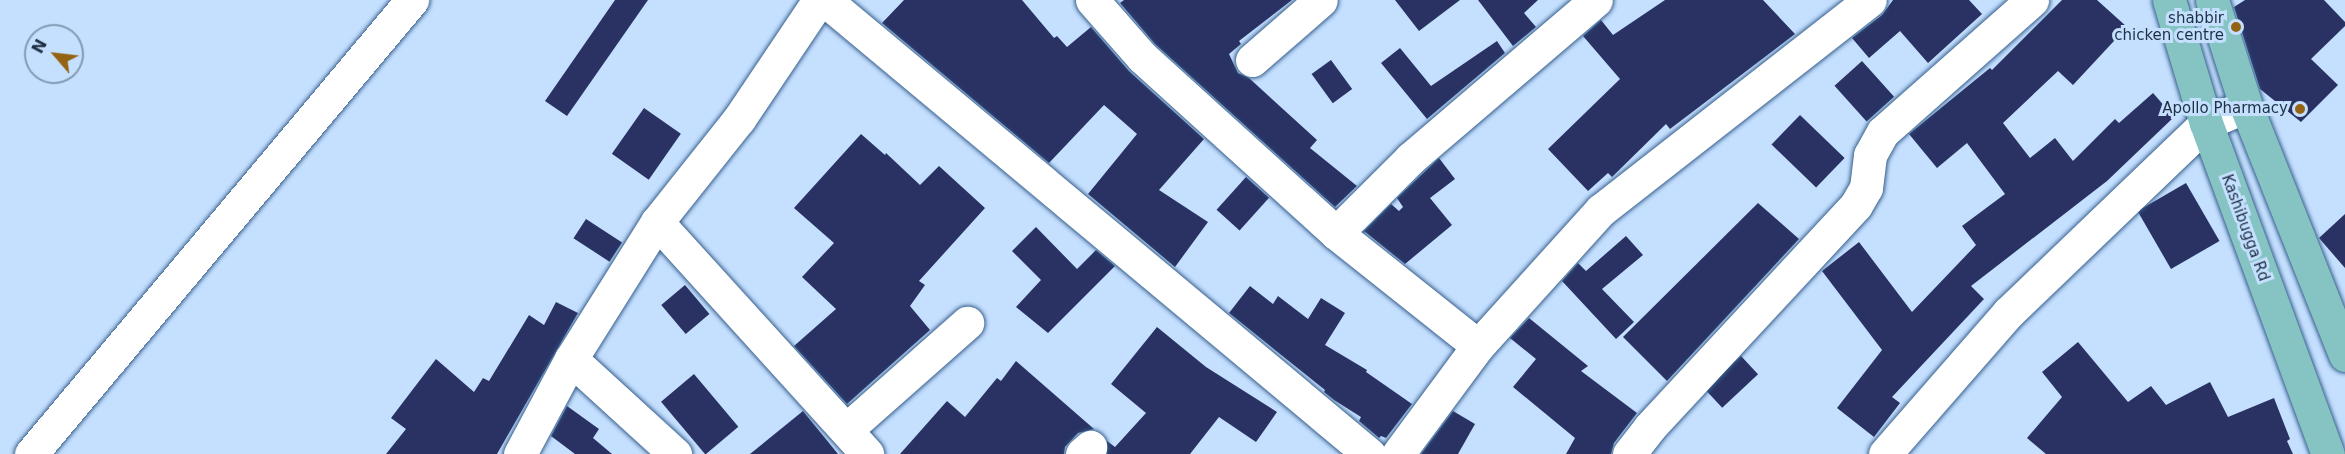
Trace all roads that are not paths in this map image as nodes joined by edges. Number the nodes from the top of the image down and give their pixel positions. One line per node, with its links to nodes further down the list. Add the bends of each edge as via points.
1 (412, 0): 21 (street)
2 (819, 0): 14 (street, via 739,118)
3 (825, 0): 25 (street)
4 (1092, 0): 15 (street, via 1142,57)
5 (1321, 0): 11 (street)
6 (1594, 0): 15 (street, via 1411,158)
7 (2032, 0): 27 (street, via 1883,132 1870,155 1866,188 1856,205)
8 (2169, 0): 13 (main road, Kashibugga Rd)
9 (2212, 0): 12 (main road)
10 (1851, 7): 17 (street, via 1601,210)
11 (1252, 60)
12 (2246, 106): 13 (street); 18 (main road)
13 (2205, 123): 28 (street, via 2008,313); 29 (main road, Kashibugga Rd)
14 (657, 222): 19 (street); 20 (street)
15 (1336, 232): 17 (street)
16 (967, 323): 20 (street)
17 (1478, 346): 26 (street)
18 (2345, 355)
19 (571, 358): 22 (street); 23 (street)
20 (846, 430): 24 (street)
21 (31, 454)
22 (520, 454)
23 (675, 454)
24 (867, 454)
25 (1369, 454)
26 (1398, 454)
27 (1629, 454)
28 (1886, 454)
29 (2328, 454)

